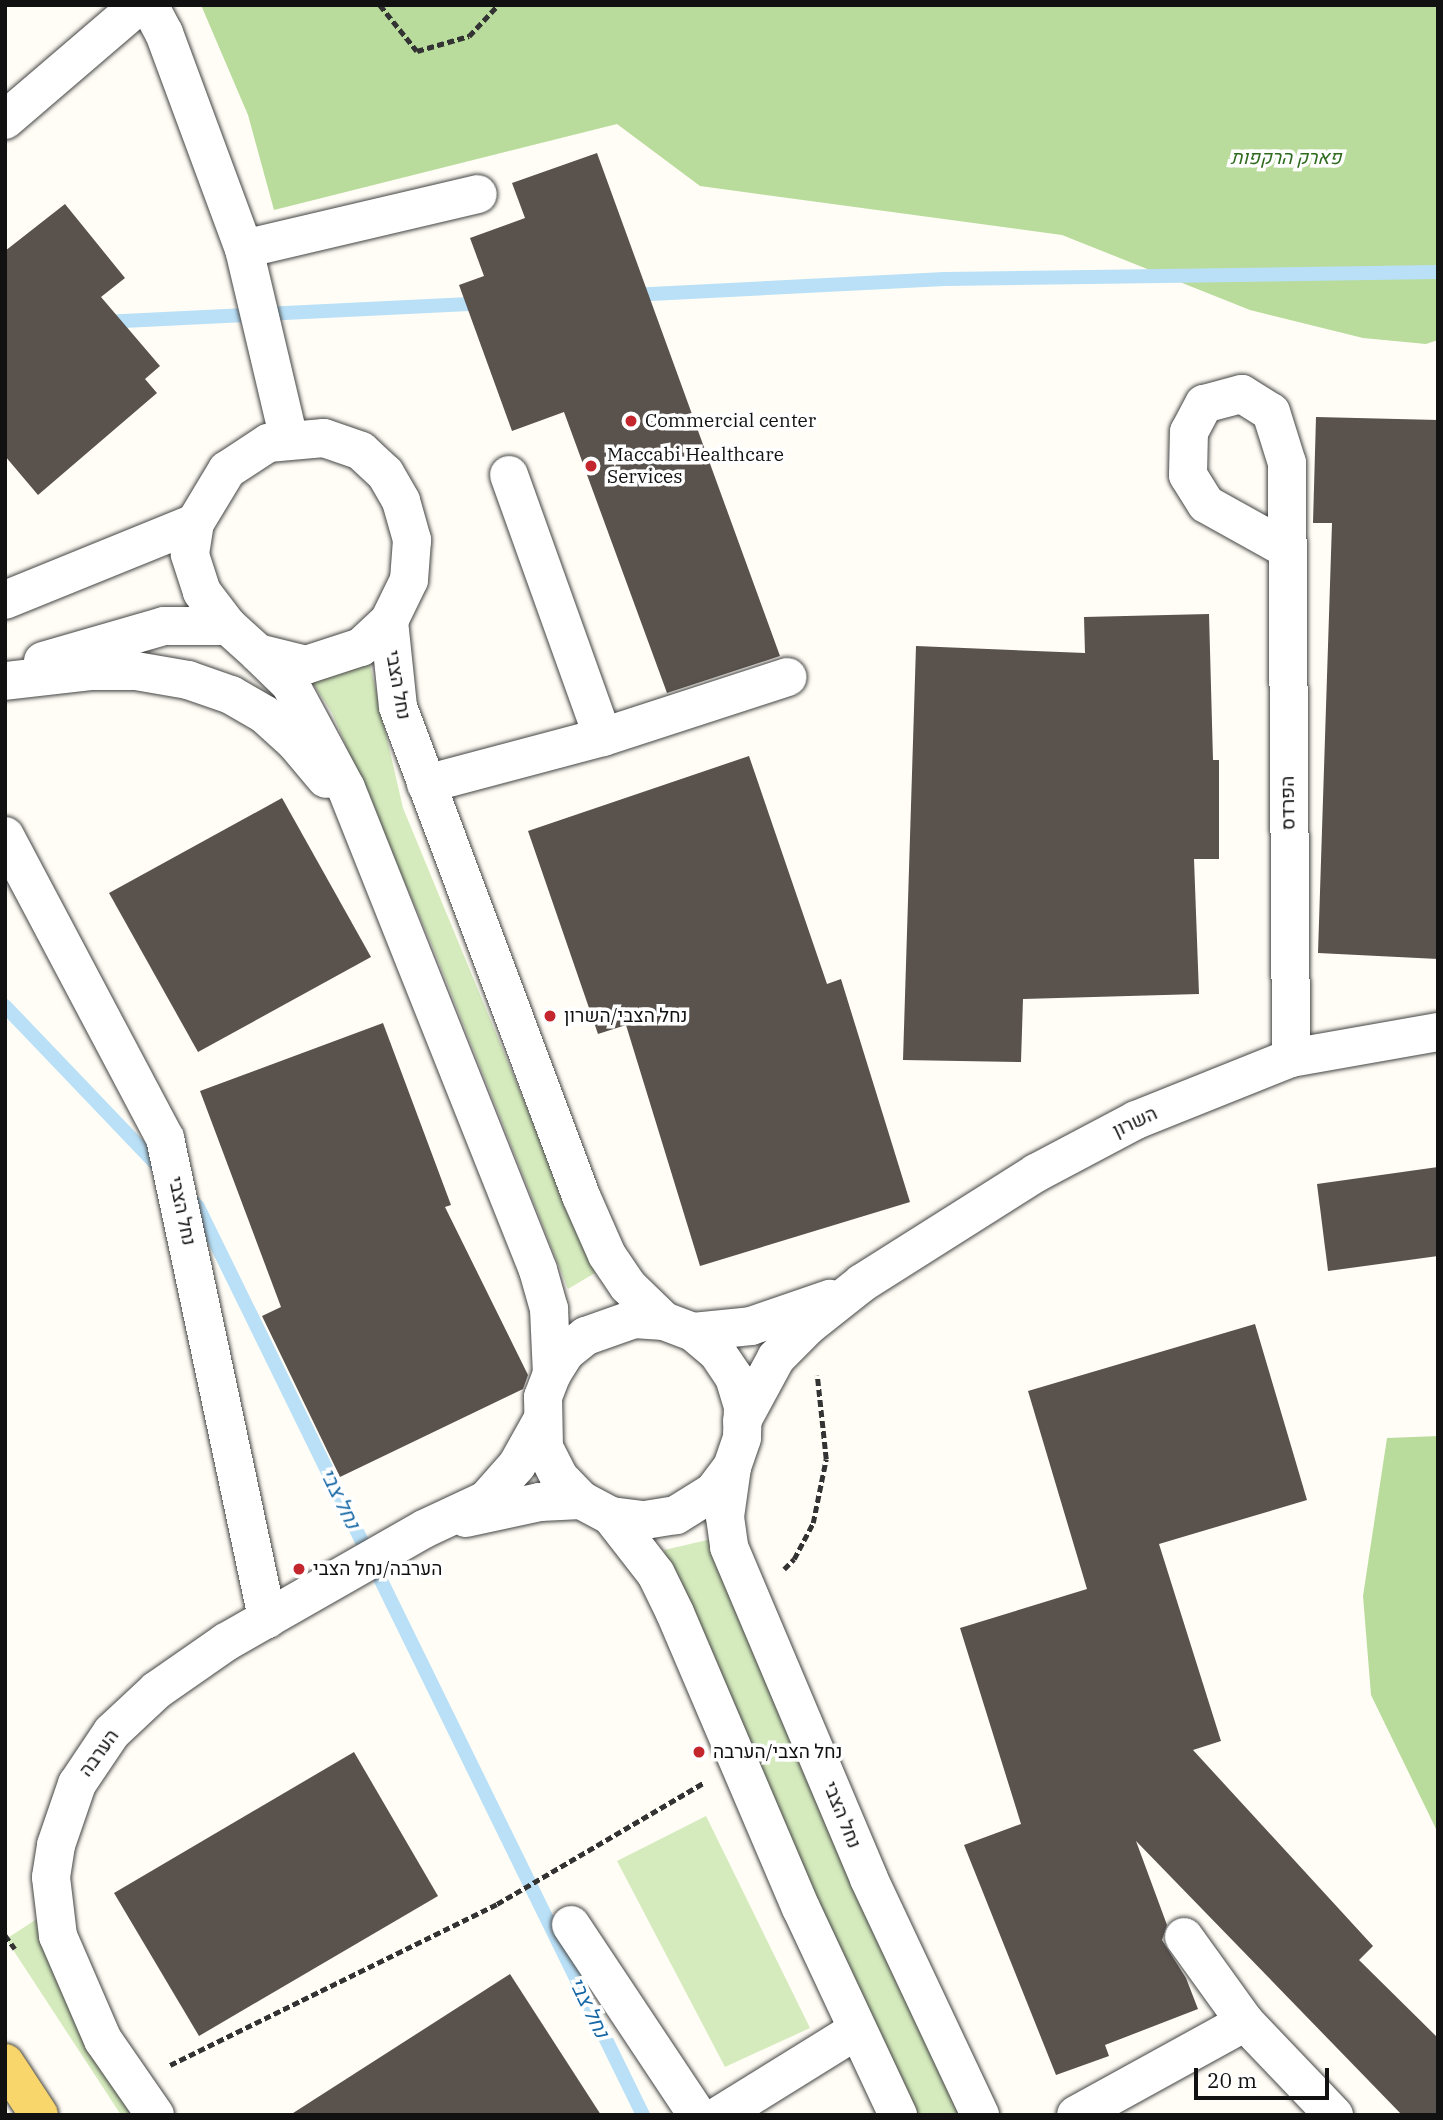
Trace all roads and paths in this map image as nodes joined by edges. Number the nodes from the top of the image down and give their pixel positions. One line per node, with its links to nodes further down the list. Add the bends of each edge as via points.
1 (139, 5): 5 (street)
2 (149, 5): 7 (street, via 164,33)
3 (380, 5): 4 (path, via 417,51 469,36)
4 (498, 5)
5 (5, 120)
6 (478, 194): 7 (street)
7 (244, 249): 8 (street)
8 (289, 439): 10 (street, via 268,443 227,470); 13 (street, via 324,438 361,451 385,473 401,502 412,540 409,580)
9 (509, 475): 18 (street)
10 (195, 523): 12 (street); 14 (street, via 190,554 202,592)
11 (1285, 548): 23 (street, הפרדס)
12 (5, 600)
13 (389, 621): 15 (street, via 362,647 316,665); 19 (street, נחל הצבי, via 398,707)
14 (228, 626): 15 (street); 17 (street, via 164,626 97,643)
15 (258, 653): 20 (street, via 290,684 314,722)
16 (788, 677): 18 (street)
17 (5, 678): 20 (street, via 136,671 188,680 231,695 296,741)
18 (603, 737): 19 (street)
19 (426, 784): 26 (street, נחל הצבי, via 602,1243 628,1286)
20 (362, 828): 27 (street, via 538,1270 549,1309)
21 (5, 836): 34 (street, נחל הצבי, via 165,1138)
22 (1438, 1031): 23 (street, השרון)
23 (1291, 1058): 24 (street, השרון, via 1136,1120 1036,1173)
24 (862, 1283): 25 (street, השרון); 26 (street, השרון, via 823,1302 751,1326)
25 (808, 1326): 28 (street, השרון, via 776,1358); 33 (path, via 826,1459 813,1523 794,1559)
26 (678, 1327): 27 (street, via 634,1319 608,1325 566,1352); 28 (street, via 717,1352 734,1377)
27 (552, 1374): 29 (street)
28 (742, 1421): 30 (street)
29 (541, 1422): 31 (street, via 544,1448 559,1477); 32 (street, הערבה, via 517,1465 486,1500)
30 (732, 1467): 31 (street, via 713,1492 676,1515 643,1520); 33 (street, נחל הצבי, via 725,1517)
31 (596, 1508): 32 (street, הערבה, via 540,1502); 35 (street, via 656,1574)
32 (424, 1529): 34 (street, הערבה)
33 (750, 1601): 47 (street, נחל הצבי, via 869,1880)
34 (267, 1619): 41 (street, הערבה, via 157,1690 112,1731 77,1784 56,1845 51,1877 58,1936 98,2029)
35 (740, 1762): 39 (street); 41 (path, via 497,1904)
36 (571, 1925): 44 (street)
37 (1184, 1937): 38 (street)
38 (1245, 2022): 48 (street); 49 (street)
39 (857, 2030): 45 (street); 46 (street)
40 (5, 2063): 42 (main road)
41 (133, 2083): 43 (street, הערבה)
42 (39, 2115)
43 (155, 2115)
44 (697, 2115)
45 (720, 2115)
46 (898, 2115)
47 (979, 2115)
48 (1076, 2115)
49 (1334, 2115)

